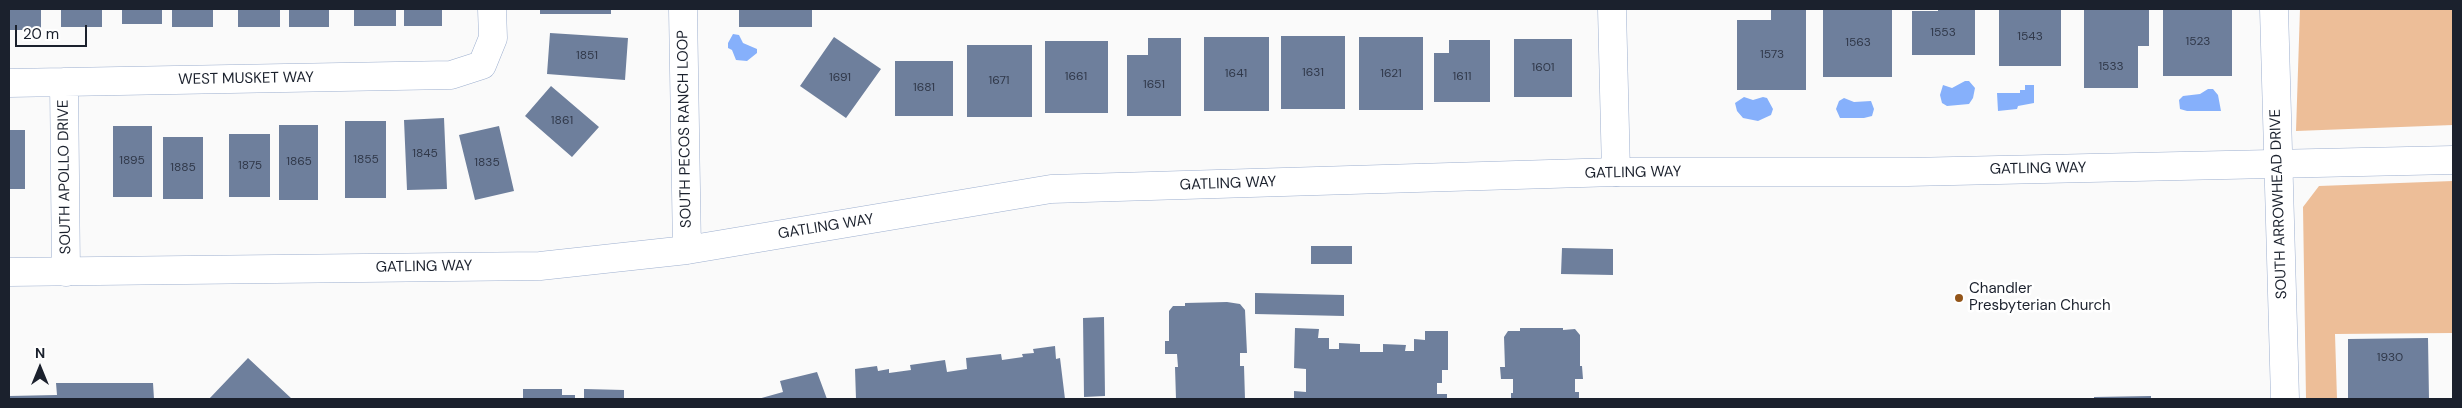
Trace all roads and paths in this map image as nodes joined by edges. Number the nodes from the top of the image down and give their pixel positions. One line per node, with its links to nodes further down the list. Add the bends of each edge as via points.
1 (492, 9): 5 (street, WEST MUSKET WAY, via 492,38 482,65 451,75)
2 (682, 9): 10 (street, SOUTH PECOS RANCH LOOP)
3 (1612, 9): 9 (street)
4 (2274, 9): 8 (street, SOUTH ARROWHEAD DRIVE)
5 (64, 82): 6 (street, WEST MUSKET WAY); 12 (street, SOUTH APOLLO DRIVE)
6 (9, 83)
7 (2453, 160): 8 (street, GATLING WAY)
8 (2278, 165): 9 (street, GATLING WAY, via 1908,172); 13 (street, SOUTH ARROWHEAD DRIVE)
9 (1616, 172): 10 (street, GATLING WAY, via 1051,189)
10 (687, 250): 12 (street, GATLING WAY, via 540,266)
11 (9, 272): 12 (street, GATLING WAY)
12 (66, 272)
13 (2284, 399)

